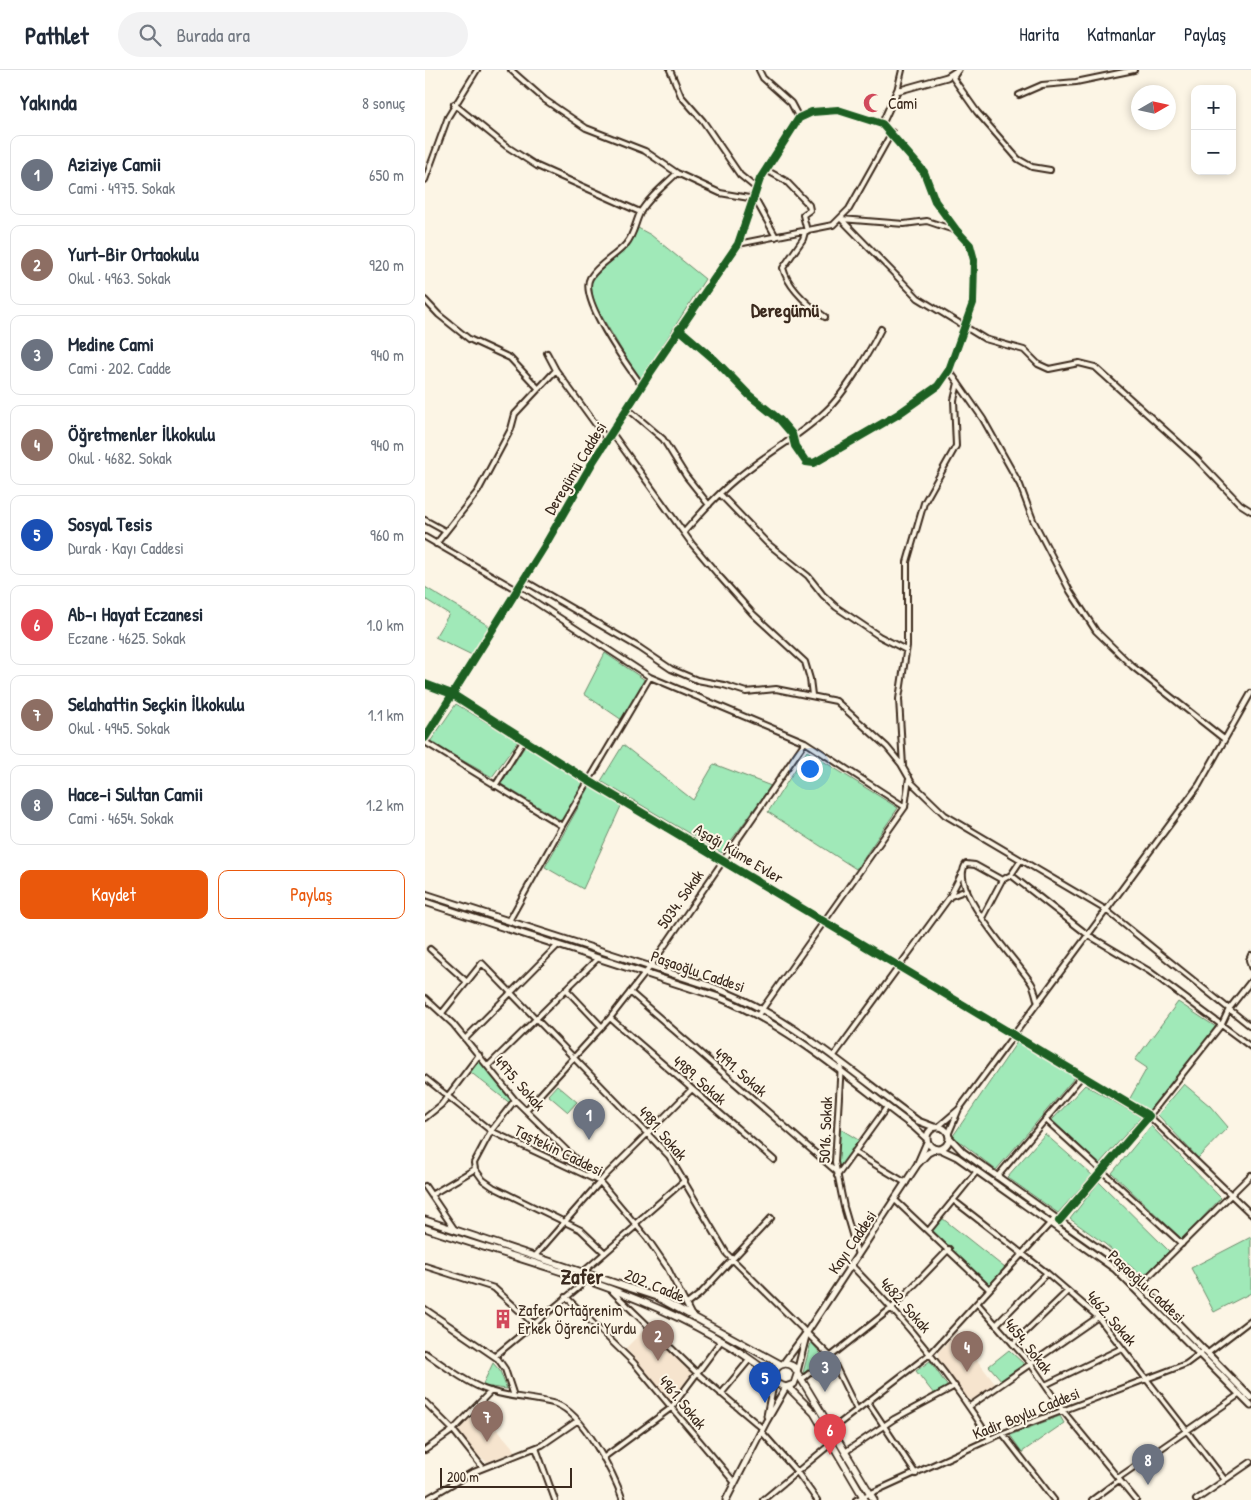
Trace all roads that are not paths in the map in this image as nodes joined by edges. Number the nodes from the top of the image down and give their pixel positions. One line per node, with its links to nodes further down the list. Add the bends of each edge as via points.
1 (477, 70): 10 (street)
2 (511, 70): 16 (street, via 545,100 579,123 645,151)
3 (670, 70): 18 (street, via 681,96 740,175)
4 (759, 70): 11 (street, via 763,78 791,103)
5 (902, 70): 8 (street)
6 (1134, 70): 9 (street, via 1076,82 1042,85)
7 (957, 71): 8 (street, via 930,83); 15 (street, via 953,78 977,112 1018,159 1032,167)
8 (897, 91): 12 (street)
9 (1019, 95)
10 (454, 104): 17 (street); 20 (street, via 506,146 537,166)
11 (799, 118): 12 (street, via 812,112 839,110); 14 (street, Deregümü Caddesi)
12 (883, 124): 13 (street)
13 (891, 132): 21 (street); 22 (street, via 923,172 935,202)
14 (766, 170): 18 (street, Deregümü Caddesi); 23 (street, via 785,181 809,206 803,215)
15 (1050, 170)
16 (677, 173): 19 (street, via 720,193); 20 (street)
17 (425, 180)
18 (757, 189): 19 (street, Deregümü Caddesi)
19 (755, 199): 24 (street); 25 (street, Deregümü Caddesi)
20 (640, 212): 35 (street, via 627,244 591,276 587,288 599,318)
21 (841, 219): 22 (street, via 904,224 927,221); 23 (street, via 833,225); 28 (street, via 918,298)
22 (957, 231): 28 (street, via 970,244 974,260 973,303)
23 (806, 232): 24 (street); 27 (street, via 783,268 793,286)
24 (775, 237): 25 (street)
25 (738, 244): 29 (street, Deregümü Caddesi)
26 (425, 300): 36 (street, via 469,339 510,358)
27 (825, 317)
28 (965, 326): 33 (street); 43 (street, via 985,339 1024,350 1049,369 1079,363 1095,367)
29 (679, 329): 35 (street, Deregümü Caddesi); 40 (street, via 780,420)
30 (881, 330): 40 (street, via 870,352 828,410)
31 (547, 353): 32 (street)
32 (556, 370): 36 (street); 39 (street)
33 (949, 370): 34 (street); 40 (street, via 938,386 897,415 814,463 806,462)
34 (958, 383): 51 (street, via 956,446 924,503 907,562); 58 (street, via 983,419 1020,485 1033,520 1069,591 1096,630 1132,666)
35 (642, 386): 37 (street, Deregümü Caddesi)
36 (538, 388): 45 (street, via 514,416 511,429 478,491)
37 (628, 409): 38 (street, Deregümü Caddesi); 42 (street, via 663,439 686,476)
38 (612, 433): 39 (street, Deregümü Caddesi); 46 (street)
39 (607, 440): 49 (street, Deregümü Caddesi)
40 (793, 440): 41 (street, via 739,476)
41 (720, 494): 42 (street); 51 (street, via 767,543 808,576 836,607)
42 (709, 504): 46 (street)
43 (1251, 511)
44 (425, 520): 45 (street)
45 (445, 531): 48 (street)
46 (685, 532): 56 (street, via 753,614 805,662)
47 (425, 537): 48 (street)
48 (436, 544): 50 (street)
49 (523, 580): 50 (street, Deregümü Caddesi); 56 (street, via 671,669 697,680 745,692 776,689)
50 (517, 590): 52 (street); 55 (street, Deregümü Caddesi)
51 (906, 650): 62 (street, via 899,699)
52 (651, 677): 61 (street); 64 (street)
53 (425, 684): 55 (street, Aşağı Küme Evler)
54 (1251, 693): 58 (street)
55 (452, 694): 57 (street, Deregümü Caddesi); 59 (street, Aşağı Küme Evler)
56 (812, 695): 62 (street, via 836,700 887,747)
57 (425, 738)
58 (1224, 739): 77 (street, via 1199,785)
59 (524, 740): 64 (street, Aşağı Küme Evler); 65 (street)
60 (425, 742): 65 (street)
61 (805, 742): 66 (street); 68 (street, 5034. Sokak)
62 (903, 768): 63 (street)
63 (909, 777): 66 (street); 69 (street, via 945,815)
64 (589, 781): 67 (street); 68 (street, Aşağı Küme Evler)
65 (495, 786): 67 (street)
66 (905, 807): 79 (street)
67 (562, 826): 80 (street)
68 (724, 860): 79 (street, Aşağı Küme Evler); 87 (street, 5034. Sokak)
69 (1021, 860): 71 (street); 77 (street)
70 (962, 873): 72 (street, via 965,865 970,863); 73 (street); 75 (street)
71 (1011, 875): 72 (street); 81 (street)
72 (1002, 880): 78 (street)
73 (967, 890): 75 (street); 78 (street)
74 (425, 894): 80 (street, Paşaoğlu Caddesi)
75 (949, 898): 86 (street)
76 (425, 902): 82 (street, Paşaoğlu Caddesi)
77 (1106, 910): 81 (street); 98 (street)
78 (983, 916): 96 (street, via 991,933 1033,986)
79 (824, 920): 86 (street, Aşağı Küme Evler); 97 (street)
80 (509, 921): 87 (street, Paşaoğlu Caddesi)
81 (1088, 936): 96 (street); 104 (street, via 1149,971)
82 (558, 945): 85 (street, Paşaoğlu Caddesi); 94 (street)
83 (431, 949): 91 (street)
84 (1251, 955): 88 (street)
85 (598, 958): 89 (street, Paşaoğlu Caddesi); 92 (street)
86 (900, 966): 106 (street, Aşağı Küme Evler); 111 (street)
87 (649, 967): 89 (street, 5034. Sokak); 97 (street, Paşaoğlu Caddesi, via 721,990)
88 (1251, 967)
89 (645, 973): 93 (street, 5034. Sokak); 100 (street, Paşaoğlu Caddesi, via 718,997)
90 (1251, 981): 98 (street)
91 (467, 982): 94 (street, 4981. Sokak, via 482,963); 99 (street)
92 (566, 989): 101 (street); 105 (street)
93 (630, 992): 102 (street, 5034. Sokak); 136 (street, 4991. Sokak)
94 (511, 993): 101 (street, 4981. Sokak); 107 (street)
95 (425, 998): 99 (street, 4975. Sokak)
96 (1039, 1003): 106 (street)
97 (762, 1009): 100 (street); 111 (street, Paşaoğlu Caddesi)
98 (1229, 1009): 103 (street, via 1249,1025); 104 (street)
99 (442, 1013): 107 (street, 4975. Sokak)
100 (758, 1015): 114 (street, Paşaoğlu Caddesi)
101 (536, 1018): 110 (street, 4981. Sokak); 113 (street)
102 (610, 1018): 105 (street, 5034. Sokak); 117 (street, 4989. Sokak)
103 (1251, 1023)
104 (1222, 1024): 108 (street); 123 (street)
105 (602, 1027): 110 (street, 5034. Sokak)
106 (1013, 1035): 115 (street, Aşağı Küme Evler); 121 (street)
107 (465, 1039): 109 (street, 4975. Sokak)
108 (1251, 1047)
109 (479, 1055): 113 (street, 4975. Sokak); 118 (street)
110 (574, 1057): 122 (street, 5034. Sokak); 128 (street, 4981. Sokak)
111 (833, 1058): 112 (street, Paşaoğlu Caddesi)
112 (841, 1064): 114 (street, 5016. Sokak); 126 (street, Paşaoğlu Caddesi, via 919,1121)
113 (488, 1066): 119 (street, 4975. Sokak)
114 (841, 1073): 120 (street, Paşaoğlu Caddesi); 136 (street, 5016. Sokak)
115 (1082, 1076): 123 (street, Aşağı Küme Evler); 125 (street)
116 (425, 1078): 118 (street, Taştekin Caddesi)
117 (692, 1089): 128 (street); 133 (street, 4989. Sokak)
118 (448, 1096): 124 (street); 127 (street, Taştekin Caddesi)
119 (515, 1100): 122 (street, 4975. Sokak); 127 (street)
120 (887, 1107): 130 (street, Paşaoğlu Caddesi); 132 (street)
121 (959, 1109): 126 (street); 129 (street)
122 (525, 1110): 143 (street, 4975. Sokak)
123 (1149, 1116): 137 (street); 147 (street, Aşağı Küme Evler)
124 (425, 1118)
125 (1045, 1119): 137 (street); 141 (street)
126 (936, 1127): 129 (street, via 945,1129); 130 (street, via 928,1132)
127 (491, 1131): 135 (street, via 474,1163); 143 (street, Taştekin Caddesi)
128 (648, 1133): 142 (street, 4981. Sokak, via 673,1160); 143 (street)
129 (948, 1136): 131 (street, via 946,1146); 141 (street, Paşaoğlu Caddesi, via 959,1149)
130 (927, 1140): 131 (street, via 930,1146); 134 (street, Kayı Caddesi)
131 (938, 1149): 134 (street, Kayı Caddesi, via 928,1153); 138 (street, Paşaoğlu Caddesi)
132 (854, 1152): 140 (street); 144 (street)
133 (774, 1160)
134 (917, 1165): 144 (street, Kayı Caddesi)
135 (475, 1168): 146 (street); 154 (street, via 493,1188)
136 (836, 1170): 140 (street, 5016. Sokak)
137 (1101, 1170): 152 (street); 160 (street)
138 (977, 1171): 149 (street); 155 (street, Paşaoğlu Caddesi)
139 (1251, 1175): 147 (street)
140 (837, 1176): 164 (street, 5016. Sokak)
141 (997, 1177): 152 (street, Paşaoğlu Caddesi)
142 (685, 1180): 156 (street); 166 (street, 4981. Sokak)
143 (600, 1182): 154 (street); 156 (street, Taştekin Caddesi)
144 (906, 1183): 148 (street, Kayı Caddesi)
145 (425, 1186): 146 (street)
146 (431, 1195): 158 (street)
147 (1231, 1196): 150 (street, Aşağı Küme Evler); 160 (street)
148 (895, 1200): 159 (street); 164 (street, Kayı Caddesi)
149 (953, 1200): 159 (street); 163 (street, 4662. Sokak)
150 (1251, 1214)
151 (771, 1218): 166 (street)
152 (1057, 1219): 155 (street); 172 (street, Paşaoğlu Caddesi, via 1119,1263)
153 (425, 1220): 158 (main road, 202. Cadde)
154 (565, 1222): 162 (street, via 584,1232); 165 (street)
155 (1050, 1223): 163 (street); 192 (street, Paşaoğlu Caddesi, via 1115,1269)
156 (637, 1224): 162 (street); 178 (street, Taştekin Caddesi)
157 (425, 1228): 171 (main road, 202. Cadde)
158 (455, 1230): 165 (main road, 202. Cadde)
159 (929, 1230): 161 (street)
160 (1182, 1244): 172 (street)
161 (949, 1249): 173 (street); 179 (street)
162 (605, 1253): 169 (street)
163 (1022, 1253): 170 (street, 4662. Sokak); 173 (street)
164 (858, 1255): 168 (street, Kayı Caddesi)
165 (535, 1256): 169 (main road, 202. Cadde)
166 (733, 1261): 178 (street); 186 (street, 4981. Sokak)
167 (425, 1266): 184 (street, via 494,1288)
168 (851, 1266): 179 (street, 4682. Sokak); 186 (street, Kayı Caddesi)
169 (585, 1273): 171 (street); 181 (main road, 202. Cadde, via 657,1297)
170 (1047, 1273): 175 (street, 4662. Sokak); 185 (street)
171 (583, 1281): 174 (main road, 202. Cadde); 176 (street)
172 (1141, 1284): 192 (street, Paşaoğlu Caddesi)
173 (989, 1289): 177 (street)
174 (611, 1290): 187 (main road, 202. Cadde, via 662,1308); 198 (street)
175 (1069, 1290): 182 (street, 4662. Sokak); 188 (street)
176 (567, 1297): 184 (street); 214 (street, 4961. Sokak, via 625,1353)
177 (977, 1303): 185 (street, 4654. Sokak); 191 (street)
178 (687, 1304): 181 (street, Taştekin Caddesi)
179 (893, 1307): 191 (street, 4682. Sokak); 194 (street)
180 (425, 1309): 193 (street)
181 (692, 1316): 196 (main road, 202. Cadde)
182 (1098, 1317): 189 (street, 4662. Sokak); 197 (street)
183 (1251, 1320): 192 (street, Kadir Boylu Caddesi)
184 (534, 1324): 193 (street)
185 (996, 1325): 188 (street, 4654. Sokak)
186 (807, 1332): 194 (street, 4981. Sokak); 196 (street, Kayı Caddesi); 199 (street, Kayı Caddesi)
187 (721, 1342): 195 (main road, 202. Cadde); 198 (street)
188 (1013, 1344): 197 (street, 4654. Sokak)
189 (1122, 1348): 201 (street, 4662. Sokak); 202 (street)
190 (425, 1352): 205 (street, via 477,1386)
191 (931, 1353): 203 (street, 4682. Sokak); 211 (street)
192 (1204, 1353): 201 (street, Kadir Boylu Caddesi, via 1186,1364); 207 (street, Paşaoğlu Caddesi); 209 (street, Paşaoğlu Caddesi)
193 (495, 1356): 208 (street, via 505,1369)
194 (831, 1357): 199 (street); 215 (street, 4981. Sokak)
195 (750, 1359): 200 (main road, 202. Cadde); 206 (street)
196 (781, 1364): 199 (main road, via 793,1366); 200 (main road, via 775,1370)
197 (1031, 1364): 202 (street, 4654. Sokak); 212 (street)
198 (697, 1373): 206 (street); 214 (street)
199 (799, 1376): 204 (main road); 221 (main road)
200 (774, 1378): 204 (main road, via 779,1386); 218 (street)
201 (1146, 1379): 216 (street, Kadir Boylu Caddesi); 223 (street, 4662. Sokak)
202 (1045, 1385): 216 (street, 4654. Sokak)
203 (955, 1386): 212 (street, 4682. Sokak); 219 (street)
204 (787, 1387): 218 (street); 226 (main road, via 808,1405)
205 (491, 1391): 208 (street); 222 (street)
206 (721, 1394): 220 (street)
207 (1239, 1394): 213 (street, Paşaoğlu Caddesi); 223 (street)
208 (515, 1396): 217 (street, via 555,1404 567,1410)
209 (1251, 1398)
210 (425, 1402): 222 (street)
211 (868, 1402): 215 (street); 219 (street)
212 (970, 1406): 225 (street, 4682. Sokak)
213 (1251, 1406)
214 (671, 1408): 230 (street); 237 (street, 4961. Sokak)
215 (857, 1410): 221 (street)
216 (1063, 1411): 224 (street, Kadir Boylu Caddesi); 235 (street, 4654. Sokak)
217 (577, 1421): 227 (street); 230 (street)
218 (765, 1422): 220 (street)
219 (885, 1425): 229 (street); 234 (street)
220 (762, 1429): 233 (street); 237 (street)
221 (832, 1429): 226 (main road)
222 (453, 1430): 228 (street); 232 (street)
223 (1187, 1431): 235 (street); 236 (street, 4662. Sokak)
224 (1003, 1434): 225 (street, Kadir Boylu Caddesi); 247 (street)
225 (990, 1439): 234 (street, Kadir Boylu Caddesi)
226 (835, 1441): 229 (main road); 233 (street); 239 (main road)
227 (536, 1448): 232 (street); 241 (street)
228 (425, 1450)
229 (845, 1452): 238 (main road)
230 (603, 1458): 242 (street)
231 (1251, 1462): 236 (street)
232 (483, 1468): 240 (street)
233 (797, 1472): 244 (street); 245 (street)
234 (916, 1474): 238 (street, Kadir Boylu Caddesi)
235 (1119, 1479): 248 (street); 249 (street, 4654. Sokak)
236 (1225, 1480): 250 (street)
237 (735, 1482): 243 (street)
238 (872, 1497): 239 (street, Kadir Boylu Caddesi)
239 (865, 1499): 246 (street, Kadir Boylu Caddesi)
240 (425, 1500)
241 (555, 1500)
242 (623, 1500)
243 (726, 1500)
244 (763, 1500)
245 (817, 1500)
246 (856, 1500)
247 (1054, 1500)
248 (1092, 1500)
249 (1136, 1500)
250 (1196, 1500)

